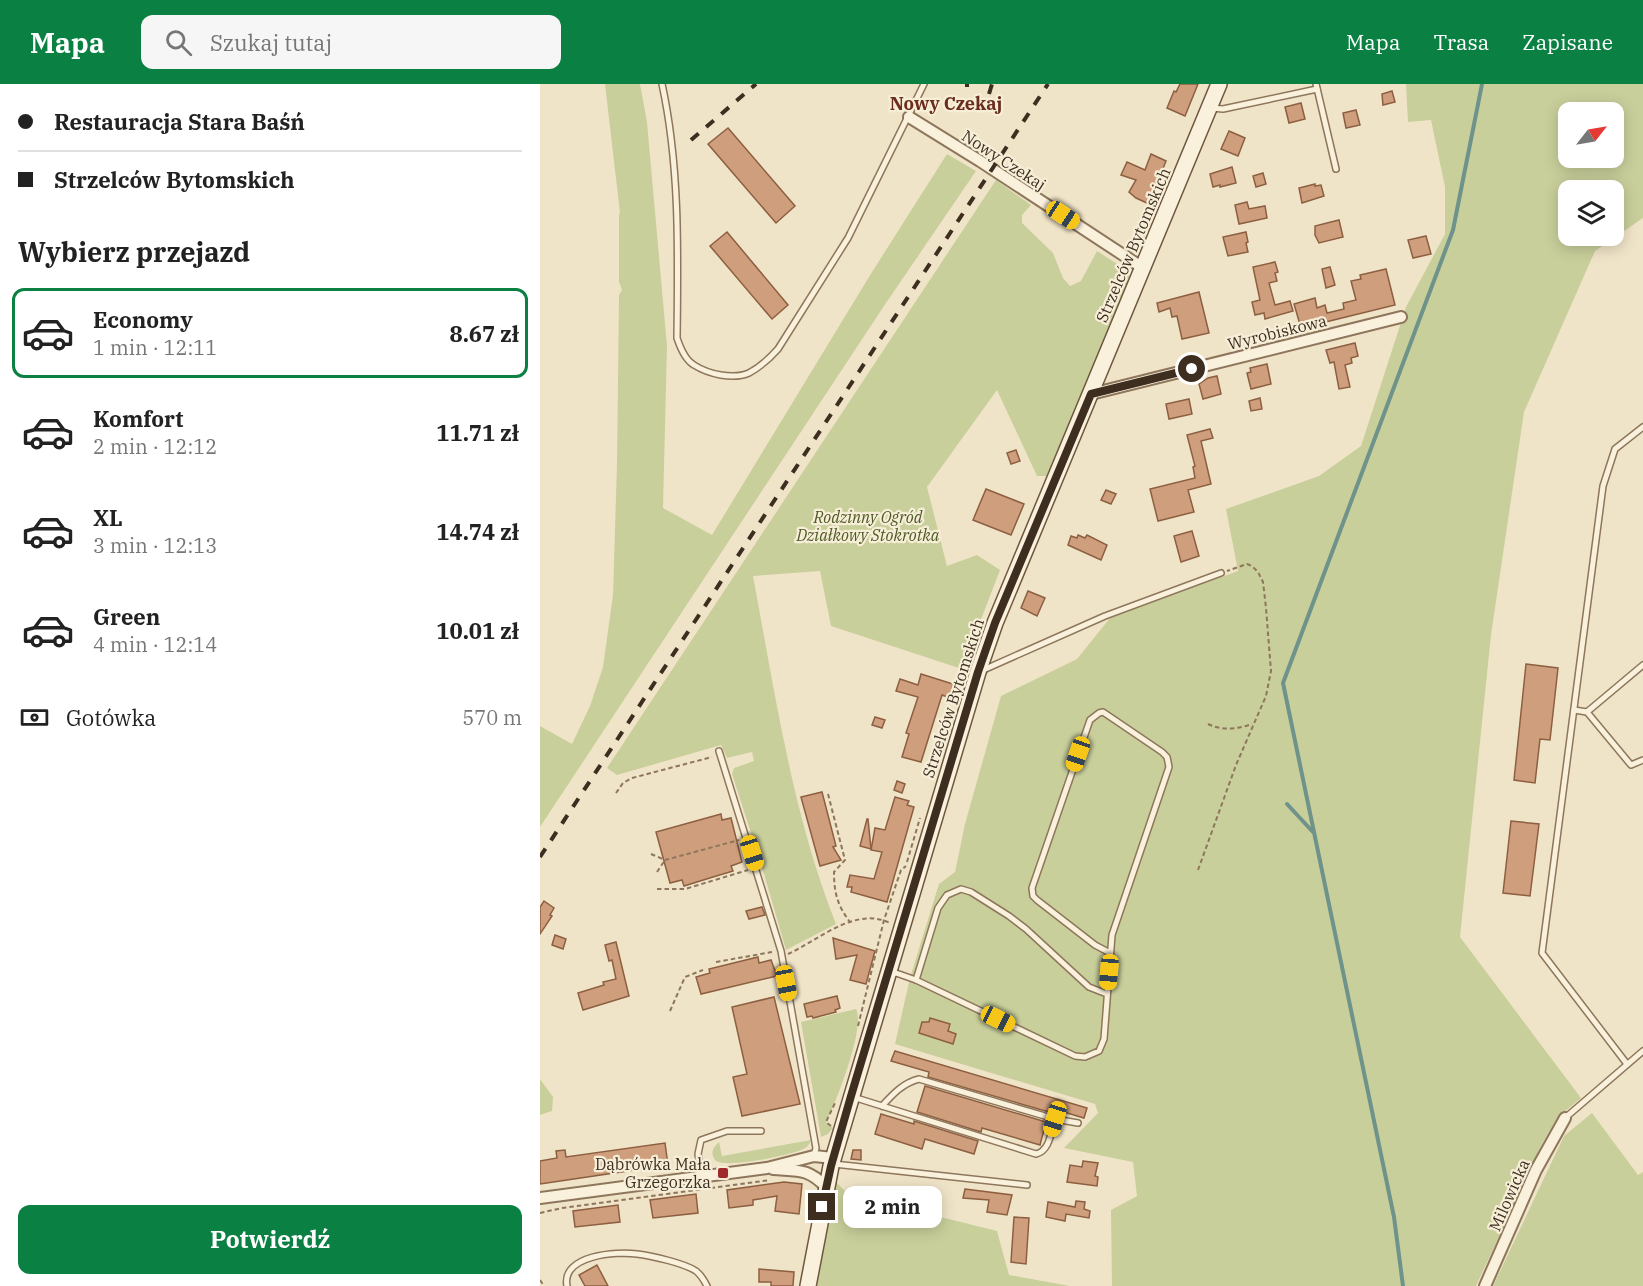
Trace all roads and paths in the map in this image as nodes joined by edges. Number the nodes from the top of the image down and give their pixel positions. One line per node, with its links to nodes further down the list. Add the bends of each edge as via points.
1 (662, 84): 6 (lane, via 677,200 677,338 680,350 692,365 729,376 747,374 778,349 848,238)
2 (924, 84): 6 (lane)
3 (1219, 84): 5 (street, Strzelców Bytomskich)
4 (1316, 86): 5 (lane, via 1223,109); 7 (lane)
5 (1209, 108): 8 (street, Strzelców Bytomskich)
6 (909, 117): 8 (street, Nowy Czekaj)
7 (1335, 169)
8 (1143, 268): 10 (street, Strzelców Bytomskich)
9 (1401, 317): 10 (street, Wyrobiskowa)
10 (1091, 394): 14 (street, Strzelców Bytomskich)
11 (1643, 427): 15 (lane, via 1615,449 1603,486)
12 (1221, 573): 14 (lane, via 1105,616); 18 (path, via 1247,564 1263,582 1271,670 1266,696)
13 (1643, 665): 16 (lane)
14 (978, 672): 33 (street, Strzelców Bytomskich)
15 (1574, 710): 16 (lane); 44 (lane, via 1542,953)
16 (1587, 712): 20 (lane, via 1631,765)
17 (1208, 724): 18 (path, via 1216,728)
18 (1253, 724): 28 (path)
19 (720, 753): 21 (path, via 632,778 622,783); 23 (lane)
20 (1643, 760)
21 (616, 793)
22 (828, 794): 32 (path, via 845,860 834,872 834,890)
23 (748, 838): 25 (path); 27 (lane)
24 (651, 854): 25 (path)
25 (665, 860): 29 (path)
26 (906, 866): 31 (path, via 901,870)
27 (756, 867): 30 (path, via 685,889); 35 (lane)
28 (1198, 870)
29 (657, 872)
30 (657, 889)
31 (884, 920): 32 (path); 33 (path); 42 (path)
32 (850, 921): 35 (path)
33 (901, 928): 38 (street, Strzelców Bytomskich)
34 (1110, 953): 34 (lane, via 1112,935 1169,767 1162,752 1103,712 1090,720 1032,888 1037,900); 40 (lane)
35 (782, 954): 36 (path); 52 (lane, via 807,1090)
36 (716, 962)
37 (703, 970): 41 (path, via 685,977)
38 (888, 974): 39 (lane); 45 (street, Strzelców Bytomskich)
39 (916, 980): 40 (lane, via 1080,1058 1102,1047); 40 (lane, via 938,908 947,895 961,889 1009,916 1089,987)
40 (1107, 994)
41 (670, 1011)
42 (857, 1033)
43 (1643, 1051): 44 (lane)
44 (1627, 1064): 47 (lane)
45 (844, 1097): 46 (lane); 50 (path, via 826,1122); 53 (street, Strzelców Bytomskich)
46 (882, 1106): 48 (lane, via 893,1093 919,1079); 48 (lane, via 1036,1155 1046,1148)
47 (1565, 1118): 67 (street, Milowicka, via 1536,1170)
48 (1055, 1119): 49 (lane)
49 (1078, 1123)
50 (832, 1128)
51 (761, 1131): 56 (lane, via 727,1131 701,1140 698,1154)
52 (814, 1156): 53 (street); 54 (street)
53 (832, 1163): 55 (street); 58 (lane); 59 (street, Strzelców Bytomskich)
54 (767, 1168): 55 (street); 56 (street)
55 (807, 1172): 59 (street)
56 (702, 1176): 60 (street)
57 (778, 1178): 61 (path)
58 (1027, 1185)
59 (826, 1187): 66 (street, Strzelców Bytomskich)
60 (540, 1198)
61 (540, 1213)
62 (540, 1280): 63 (path)
63 (544, 1286)
64 (567, 1286): 65 (lane, via 566,1278 572,1267 610,1254 637,1254 687,1267 701,1275)
65 (707, 1286)
66 (808, 1286)
67 (1485, 1286)

